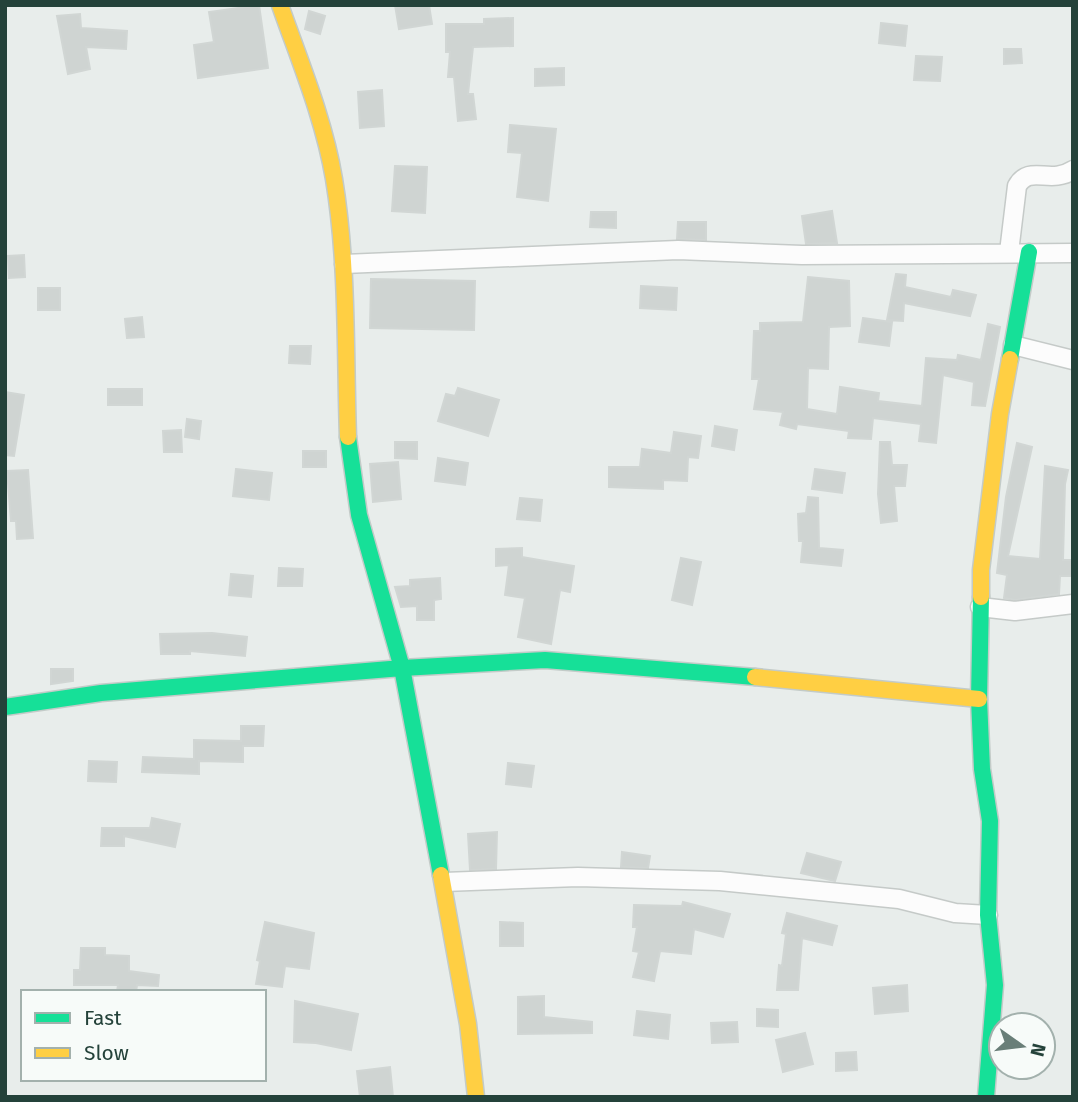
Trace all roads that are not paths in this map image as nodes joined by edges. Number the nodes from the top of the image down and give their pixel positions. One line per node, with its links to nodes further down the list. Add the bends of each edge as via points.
1 (280, 5): 6 (street, via 321,121 334,179)
2 (1073, 170): 3 (street, via 1053,177 1021,177)
3 (1009, 252): 4 (street); 6 (street, via 814,255 678,250)
4 (1029, 252): 5 (street); 7 (street)
5 (1073, 253)
6 (344, 264): 11 (street, via 353,478)
7 (1013, 345): 8 (street); 10 (street, via 1000,414)
8 (1073, 360)
9 (1073, 604): 10 (street, via 1015,611)
10 (980, 607): 12 (street)
11 (402, 668): 12 (street, via 545,660 599,662); 13 (street, via 101,693); 14 (street)
12 (979, 699): 15 (street, via 990,821)
13 (5, 707)
14 (444, 882): 15 (street, via 578,877 720,881 899,899 955,914); 16 (street)
15 (988, 915): 17 (street, via 995,1002)
16 (476, 1097)
17 (986, 1097)

